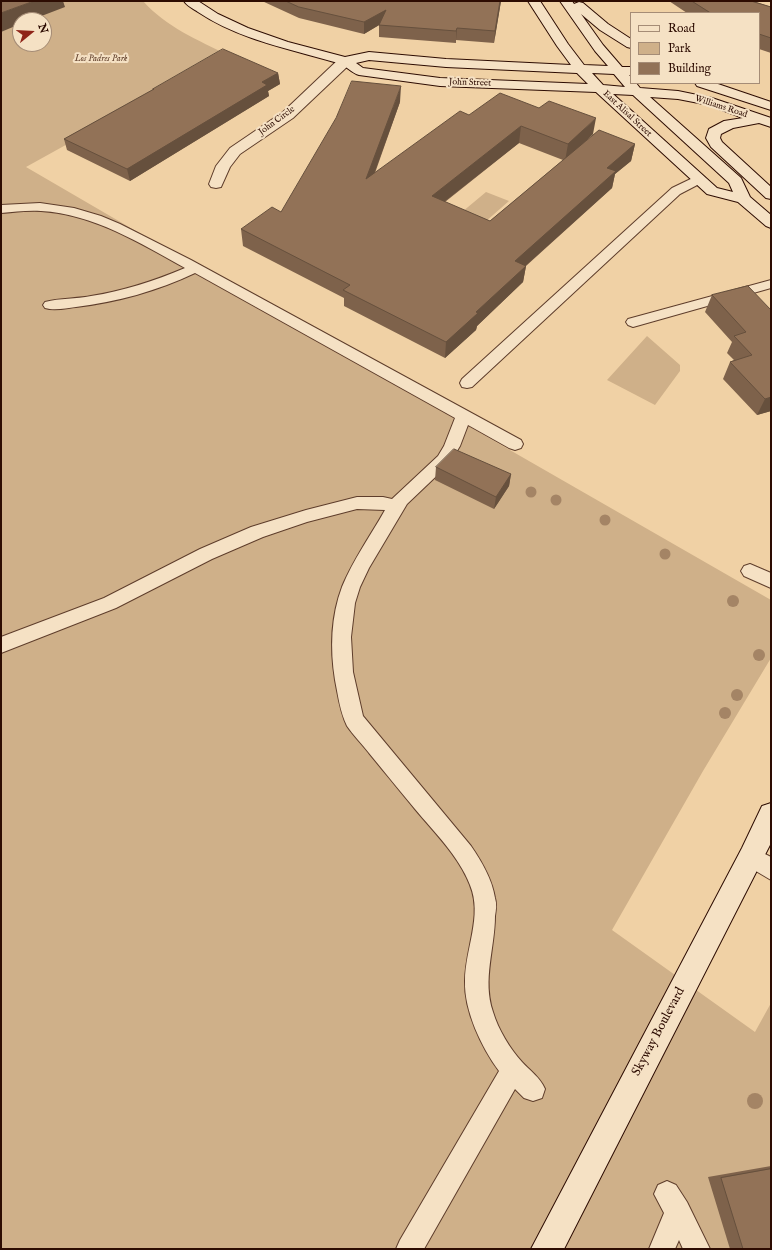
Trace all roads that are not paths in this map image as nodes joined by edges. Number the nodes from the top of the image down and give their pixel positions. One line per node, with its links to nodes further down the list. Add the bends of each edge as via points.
1 (190, 1): 6 (main road, John Street, via 244,31)
2 (534, 1): 7 (main road, East Alisal Street)
3 (566, 1): 8 (main road, East Alisal Street)
4 (574, 1): 5 (main road, via 604,27)
5 (628, 40)
6 (344, 61): 7 (main road, John Street, via 369,56 446,64); 12 (main road, John Street, via 359,71 409,79 465,84); 18 (main road, John Circle, via 288,115 235,151 223,166)
7 (580, 68): 8 (main road); 12 (main road, East Alisal Street)
8 (617, 70): 9 (main road); 13 (main road, East Alisal Street)
9 (630, 71)
10 (705, 84): 14 (main road, Williams Road)
11 (718, 84): 14 (main road)
12 (599, 88): 13 (main road, Williams Road); 17 (main road, East Alisal Street)
13 (635, 90): 16 (main road, Williams Road, via 696,98); 20 (main road, East Alisal Street, via 736,181)
14 (731, 92): 15 (main road, Williams Road)
15 (771, 106)
16 (766, 121): 19 (main road, via 728,124 714,132 713,138 724,153)
17 (699, 179): 20 (main road, East Alisal Street, via 712,191); 27 (lane, via 676,191)
18 (216, 184)
19 (771, 195)
20 (743, 199): 22 (main road, East Alisal Street)
21 (1, 209): 23 (lane, via 40,207 83,214 116,227)
22 (771, 223)
23 (195, 268): 25 (lane, via 160,284 128,294 94,301); 28 (lane)
24 (771, 284): 26 (lane)
25 (50, 305)
26 (633, 322)
27 (467, 383)
28 (464, 415): 29 (lane); 30 (lane, via 452,447 440,465)
29 (515, 444)
30 (396, 507): 33 (lane, via 383,503 357,503 257,532 206,554 103,606); 36 (lane, via 362,565 344,611 343,664 348,694 355,721 464,853 481,884 485,914 476,980 477,996 490,1035)
31 (750, 571): 32 (lane)
32 (771, 582)
33 (1, 645)
34 (771, 815): 35 (main road, Skyway Boulevard)
35 (761, 863): 39 (main road, Skyway Boulevard)
36 (513, 1070): 37 (lane); 38 (lane)
37 (533, 1089)
38 (409, 1249)
39 (547, 1249)
40 (662, 1249): 41 (lane, via 672,1202)
41 (697, 1249)

